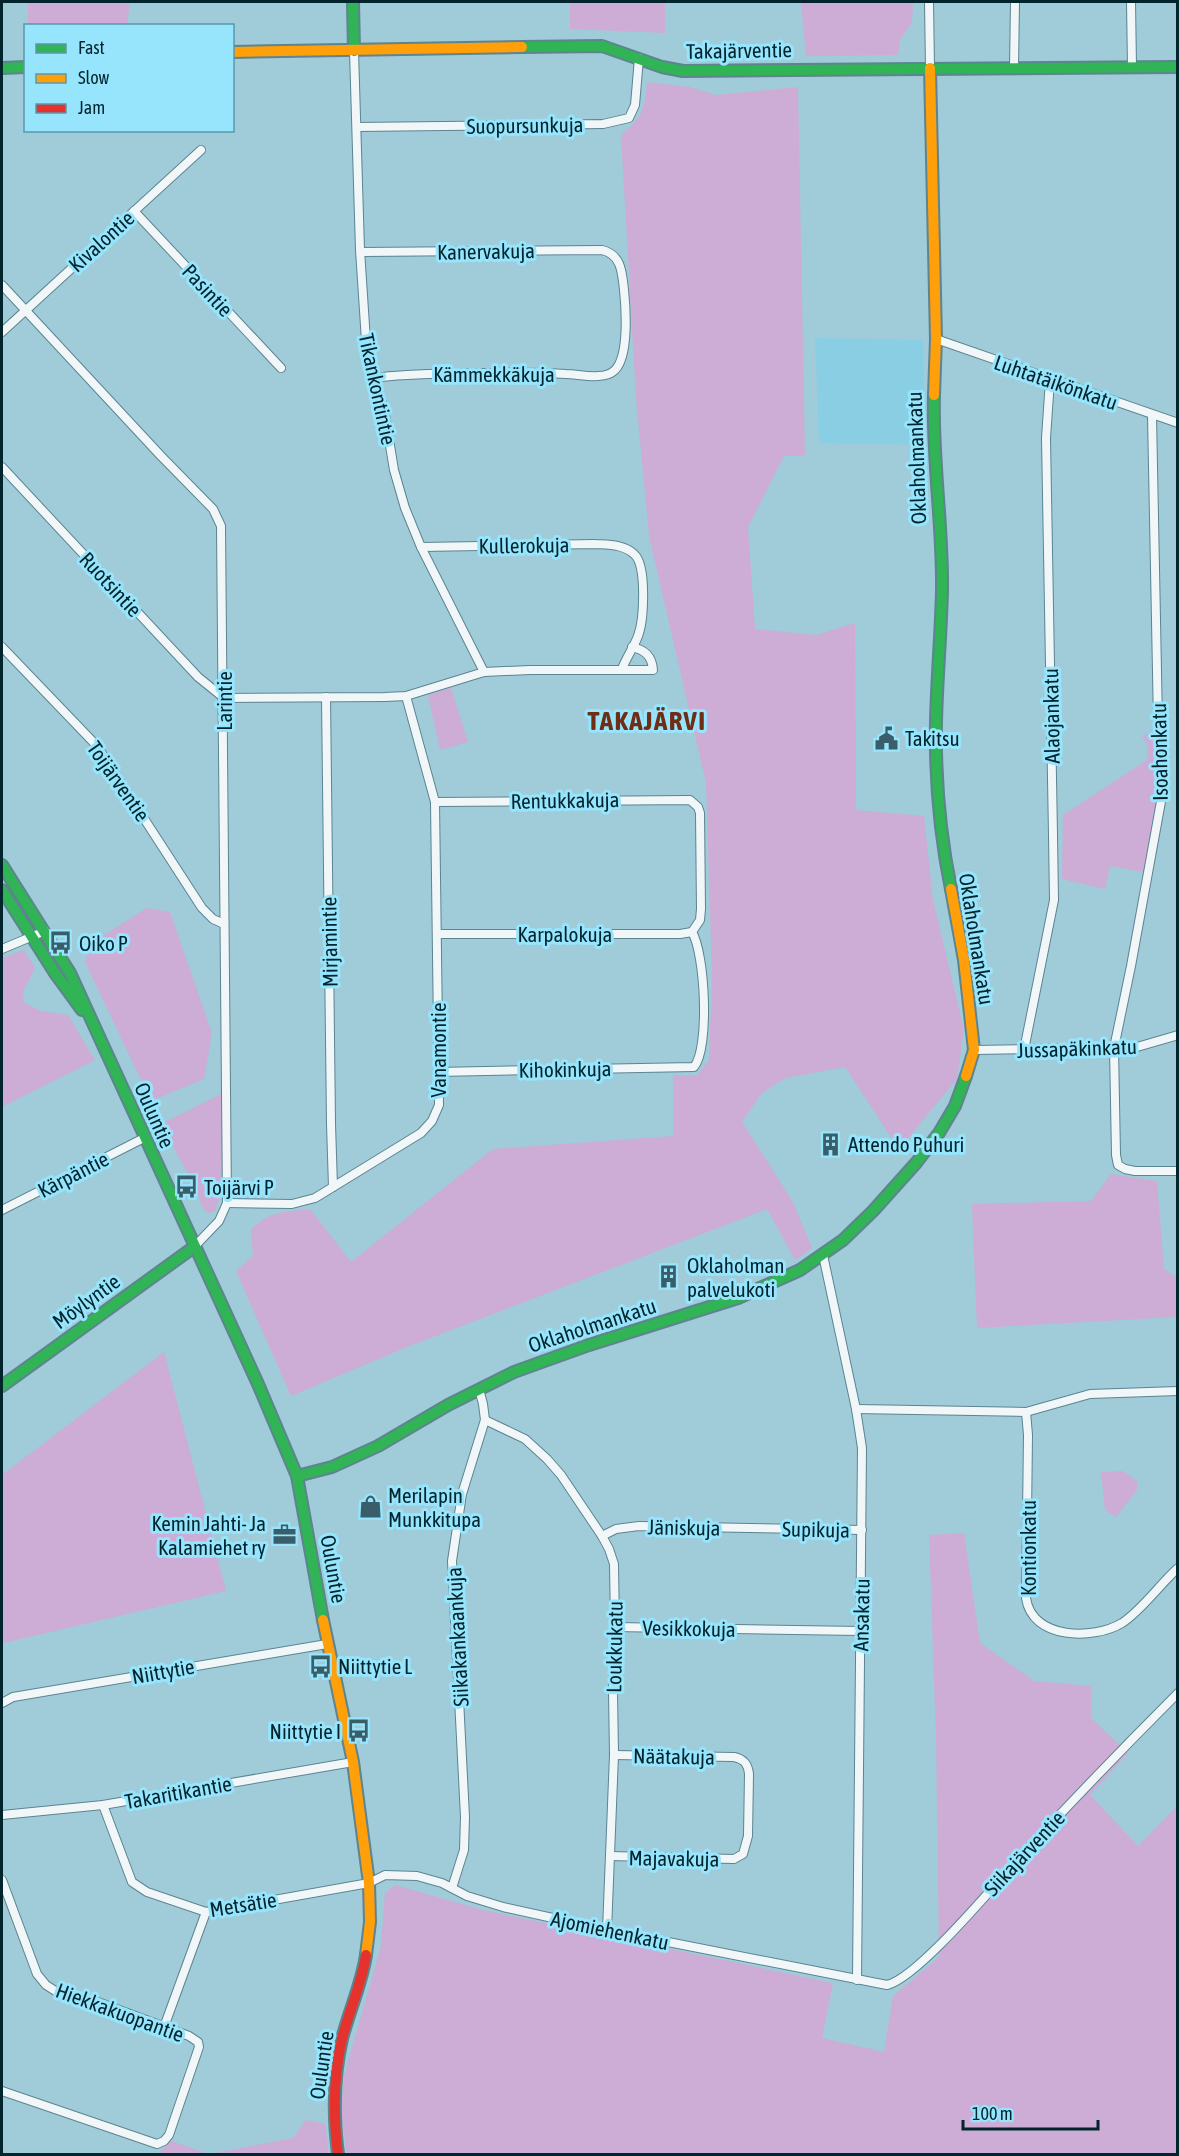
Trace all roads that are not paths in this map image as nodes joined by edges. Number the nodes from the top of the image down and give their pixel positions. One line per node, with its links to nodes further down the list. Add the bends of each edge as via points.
1 (353, 2): 5 (street)
2 (929, 2): 12 (street, Oklaholmankatu)
3 (1015, 2): 13 (street)
4 (1131, 2): 9 (street)
5 (354, 51): 6 (street, Takajärventie); 7 (street, Takajärventie, via 602,46); 14 (street, Tikankontintie)
6 (234, 52)
7 (639, 58): 12 (street, Takajärventie, via 683,72); 14 (street, Suopursunkuja, via 634,109 623,121)
8 (24, 67): 11 (street)
9 (1132, 67): 10 (street, Takajärventie); 13 (street, Takajärventie)
10 (1178, 67)
11 (2, 68)
12 (930, 68): 13 (street, Takajärventie); 21 (street, Oklaholmankatu)
13 (1014, 68)
14 (357, 127): 17 (street, Tikankontintie)
15 (201, 150): 16 (street, Kivalontie)
16 (134, 211): 19 (street, Kivalontie); 22 (street, Pasintie)
17 (361, 252): 23 (street, Kanervakuja, via 610,252 621,267 625,319 622,351); 24 (street, Tikankontintie, via 367,356)
18 (2, 285): 19 (street, Larintie)
19 (26, 310): 20 (street, Kivalontie); 36 (street, Larintie, via 217,514 222,534)
20 (2, 332)
21 (936, 339): 25 (street, Luhtatäikönkatu); 49 (street, Oklaholmankatu, via 933,427 942,588 937,760 944,854)
22 (281, 368)
23 (614, 371): 24 (street, Kämmekkäkuja, via 592,375)
24 (374, 378): 29 (street, Tikankontintie, via 399,488)
25 (1050, 380): 26 (street, Luhtatäikönkatu); 50 (street, Alaojankatu, via 1046,438 1055,887)
26 (1152, 415): 27 (street, Luhtatäikönkatu); 48 (street, Isoahonkatu, via 1162,796)
27 (1178, 423)
28 (2, 468): 36 (street, Ruotsintie, via 198,677)
29 (421, 547): 31 (street, Kullerokuja, via 594,544 626,548 638,558 642,576 640,627); 33 (street, Tikankontintie)
30 (2, 647): 40 (street, Toijärventie, via 97,746 202,908)
31 (632, 647): 32 (street); 32 (street, via 650,657 653,670)
32 (622, 669): 33 (street)
33 (484, 672): 34 (street)
34 (406, 696): 35 (street); 37 (street, Vanamontie)
35 (326, 697): 36 (street); 54 (street, Mirjamintie)
36 (224, 698): 40 (street, Larintie)
37 (435, 802): 42 (street, Rentukkakuja, via 693,802 700,815 701,909 700,920); 43 (street, Vanamontie)
38 (2, 865): 41 (street, Ouluntie)
39 (2, 890): 44 (street, Ouluntie)
40 (224, 924): 55 (street, Larintie)
41 (45, 931): 44 (street); 46 (street, Ouluntie)
42 (692, 932): 43 (street, Karpalokuja); 51 (street, Kihokinkuja, via 704,978 701,1052 694,1067)
43 (438, 934): 51 (street, Vanamontie)
44 (32, 938): 45 (street); 46 (street, Ouluntie)
45 (2, 948)
46 (94, 1026): 52 (street, Ouluntie)
47 (1178, 1035): 48 (street, Jussapäkinkatu, via 1147,1045)
48 (1114, 1048): 50 (street, Jussapäkinkatu); 53 (street, Isoahonkatu, via 1119,1165 1135,1171)
49 (974, 1050): 50 (street, Jussapäkinkatu); 58 (street, Oklaholmankatu, via 963,1088 939,1133 873,1211)
50 (1024, 1050)
51 (437, 1072): 54 (street, Vanamontie, via 439,1105 429,1125)
52 (144, 1138): 56 (street, Kärpäntie); 57 (street, Ouluntie)
53 (1178, 1171)
54 (333, 1187): 55 (street, Vanamontie, via 308,1201 292,1204)
55 (227, 1203): 57 (street, via 219,1221)
56 (2, 1210)
57 (194, 1247): 59 (street, Möylyntie); 65 (street, Ouluntie)
58 (823, 1255): 60 (street, Oklaholmankatu, via 785,1278 738,1298 589,1345); 62 (street, Ansakatu)
59 (2, 1386)
60 (479, 1389): 64 (street, Siikakankaankuja); 65 (street, Oklaholmankatu, via 378,1446 332,1467)
61 (1178, 1391): 63 (street, via 1090,1394)
62 (856, 1409): 63 (street); 67 (street, Ansakatu, via 862,1448)
63 (1026, 1412): 69 (street, Kontionkatu, via 1026,1598 1036,1620 1055,1632 1109,1629 1131,1615)
64 (484, 1420): 68 (street, Loukkukatu, via 525,1439 540,1451); 83 (street, Siikakankaankuja, via 462,1494 452,1561 465,1817 464,1850)
65 (297, 1476): 72 (street, Ouluntie)
66 (769, 1528): 67 (street, Supikuja); 68 (street, Jäniskuja, via 639,1526 616,1529)
67 (862, 1530): 71 (street, Ansakatu)
68 (602, 1536): 70 (street, Loukkukatu, via 614,1564)
69 (1178, 1568)
70 (615, 1627): 71 (street, Vesikkokuja); 75 (street, Loukkukatu)
71 (860, 1631): 86 (street, Ansakatu)
72 (327, 1644): 74 (street, Niittytie, via 13,1697); 76 (street, Ouluntie)
73 (1178, 1693): 86 (street, Siikajärventie, via 919,1964 890,1985)
74 (2, 1703)
75 (614, 1755): 79 (street, Loukkukatu); 80 (street, Näätakuja, via 734,1757 745,1762 749,1774 747,1842)
76 (353, 1762): 77 (street, Takaritikantie); 82 (street, Ouluntie)
77 (103, 1805): 78 (street, Takaritikantie); 84 (street, Metsätie, via 132,1882 147,1892)
78 (2, 1815)
79 (610, 1856): 80 (street, Majavakuja); 85 (street, Loukkukatu)
80 (738, 1858)
81 (2, 1880): 87 (street, Hiekkakuopantie, via 37,1974 46,1985)
82 (369, 1883): 83 (street, Ajomiehenkatu, via 385,1875 407,1875); 84 (street, Metsätie); 89 (street, Ouluntie, via 370,1922 365,1960 336,2073 334,2125)
83 (452, 1888): 85 (street, Ajomiehenkatu, via 486,1902)
84 (206, 1912): 87 (street)
85 (607, 1930): 86 (street, Ajomiehenkatu)
86 (856, 1980)
87 (164, 2027): 88 (street, Hiekkakuopantie, via 193,2038 199,2043 199,2050 169,2135 157,2144)
88 (2, 2091)
89 (338, 2154)

